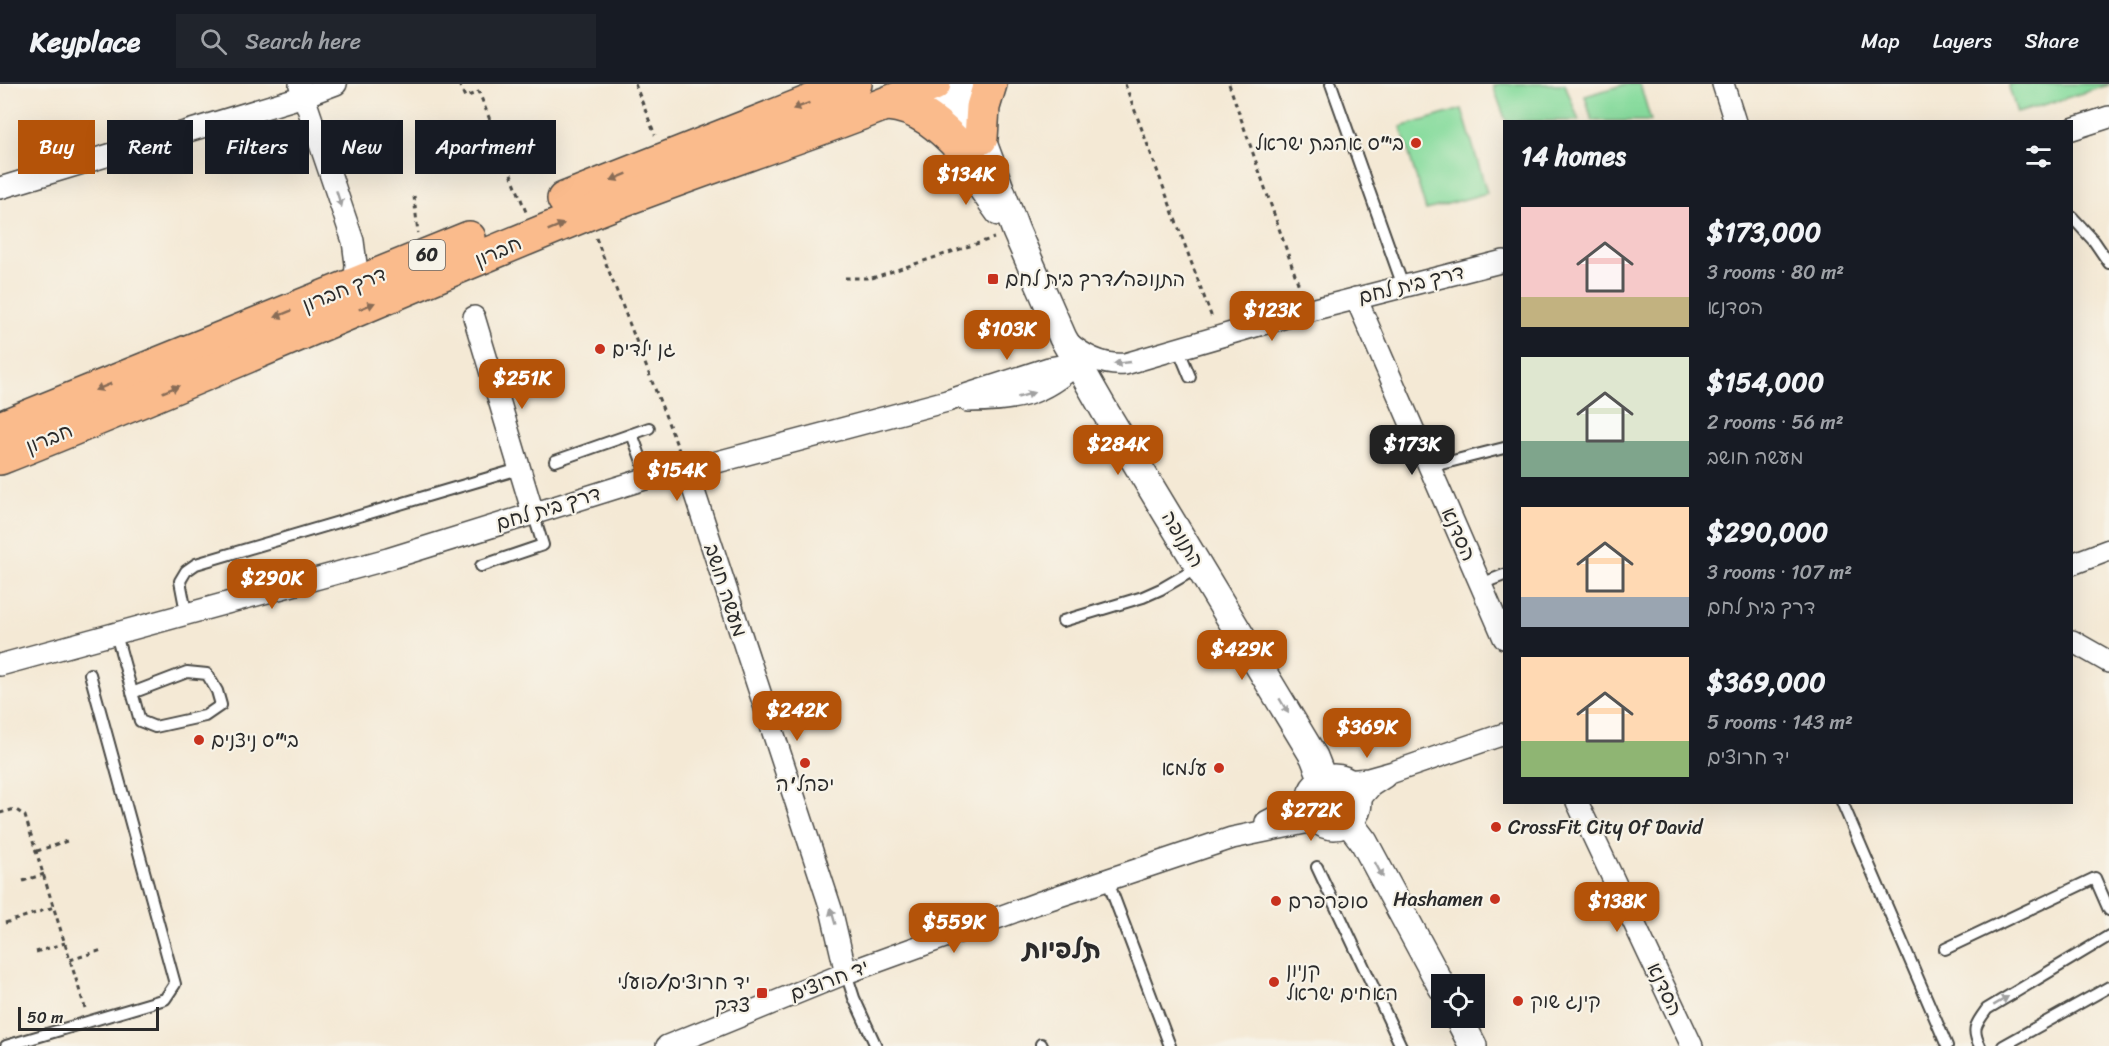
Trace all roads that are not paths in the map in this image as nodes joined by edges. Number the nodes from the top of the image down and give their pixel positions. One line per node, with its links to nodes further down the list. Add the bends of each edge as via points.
1 (336, 84): 8 (street)
2 (855, 84): 18 (highway, דרך חברון / 60, one-way to 18)
3 (935, 84): 9 (highway, חברון / 60); 13 (street, התנופה)
4 (961, 84): 13 (street, התנופה)
5 (990, 84): 13 (highway)
6 (1331, 84): 19 (lane)
7 (1723, 84): 11 (street)
8 (302, 90): 14 (street); 18 (street, one-way to 18, via 353,241)
9 (887, 104): 13 (highway, via 921,113); 30 (highway, חברון / 60, one-way to 9, via 586,214)
10 (2109, 117): 12 (street)
11 (1734, 120)
12 (2073, 129)
13 (972, 144): 22 (street, התנופה, via 982,189 1016,231)
14 (0, 188)
15 (2073, 219): 17 (lane)
16 (1503, 261): 19 (street, דרך בית לחם)
17 (2109, 263)
18 (355, 285): 26 (highway, דרך חברון / 60, one-way to 26)
19 (1403, 286): 20 (street, דרך בית לחם)
20 (1356, 298): 23 (street, דרך בית לחם); 32 (street, הסדנא)
21 (474, 317): 33 (street)
22 (1064, 338): 23 (street, דרך בית לחם, one-way to 22, via 1142,360 1110,364 1083,353); 24 (street, התנופה)
23 (1178, 348): 25 (lane)
24 (1077, 363): 34 (street, דרך בית לחם, via 1057,382 1029,394 995,401 947,401); 40 (street, התנופה)
25 (1190, 377)
26 (0, 428)
27 (649, 428): 28 (lane)
28 (632, 434): 31 (lane); 35 (lane)
29 (1503, 448): 32 (lane)
30 (0, 458)
31 (555, 461)
32 (1430, 467): 42 (street, הסדנא)
33 (519, 469): 36 (street); 43 (lane, via 196,564 180,581)
34 (687, 470): 35 (street, דרך בית לחם); 61 (street, מעשה חושב, one-way to 34, via 831,909)
35 (648, 478): 36 (street, דרך בית לחם)
36 (533, 513): 39 (lane, via 543,545); 43 (street, דרך בית לחם, via 388,559)
37 (2109, 550): 38 (street)
38 (2073, 564)
39 (481, 566)
40 (1200, 566): 44 (lane, via 1143,597); 53 (street, התנופה, one-way to 53, via 1314,757)
41 (1503, 575): 42 (lane)
42 (1481, 584): 46 (street, הסדנא)
43 (186, 612): 45 (street, דרך בית לחם)
44 (1063, 621)
45 (116, 634): 49 (street, דרך בית לחם); 51 (lane)
46 (1503, 636)
47 (2073, 642): 48 (street)
48 (2109, 662)
49 (0, 665)
50 (90, 674): 66 (lane, via 176,984 165,999)
51 (132, 693): 51 (lane, via 140,721 154,727 205,716 221,705 207,674 187,672)
52 (1503, 734): 53 (street, יד חרוצים, via 1368,779)
53 (1334, 801): 57 (street, יד חרוצים); 62 (street, התנופה, one-way to 62, via 1364,842)
54 (1578, 804): 71 (street, הסדנא)
55 (1843, 804): 72 (lane)
56 (1317, 867): 70 (lane)
57 (1107, 879): 61 (street, יד חרוצים); 69 (lane)
58 (2109, 910): 60 (lane, via 2095,878)
59 (2109, 936): 73 (lane, one-way to 59, via 1974,1035 1977,1022 1987,1009)
60 (1944, 949)
61 (846, 973): 67 (street, יד חרוצים); 68 (lane)
62 (1435, 974)
63 (2109, 987): 74 (lane)
64 (1462, 1028): 65 (street)
65 (1468, 1044)
66 (6, 1046)
67 (667, 1046)
68 (876, 1046)
69 (1170, 1046)
70 (1401, 1046)
71 (1692, 1046)
72 (1947, 1046)
73 (1980, 1046)
74 (2003, 1046)

